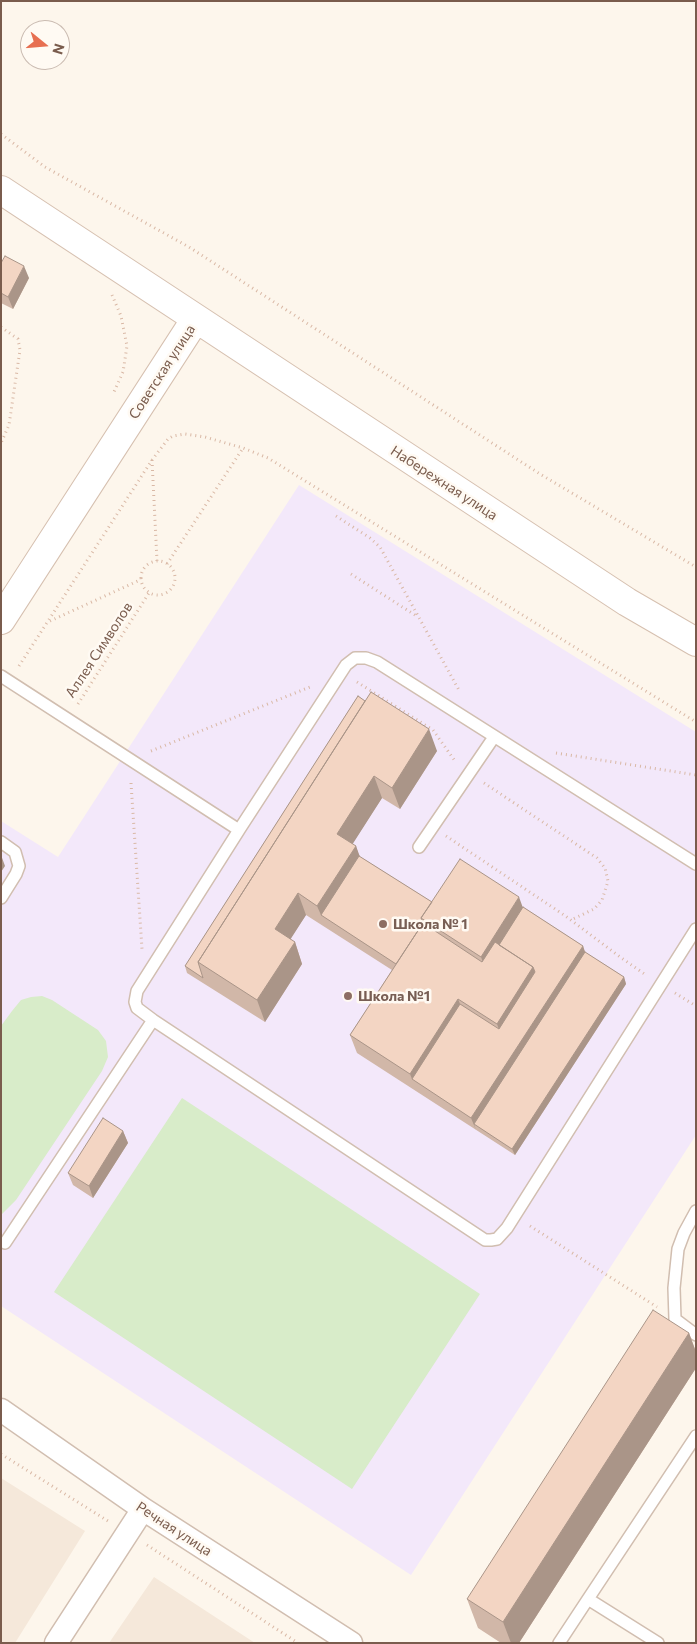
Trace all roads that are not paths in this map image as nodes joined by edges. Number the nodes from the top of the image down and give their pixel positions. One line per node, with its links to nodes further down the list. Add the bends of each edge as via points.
1 (1, 190): 2 (main road, Советская улица)
2 (196, 320): 3 (main road, Советская улица); 4 (main road, Набережная улица, via 627,602)
3 (1, 620)
4 (696, 642)
5 (5, 679): 7 (lane)
6 (494, 737): 7 (lane, via 372,660 355,658 339,675); 9 (lane); 10 (lane)
7 (239, 830): 13 (lane, via 137,991 137,1008)
8 (1, 842): 11 (lane, via 15,852 19,866)
9 (419, 847)
10 (696, 864)
11 (1, 898)
12 (696, 929): 13 (lane, via 515,1216 503,1234 491,1240 479,1237)
13 (153, 1020): 15 (lane)
14 (696, 1211): 16 (lane, via 678,1249 675,1274 675,1318)
15 (5, 1243)
16 (696, 1335)
17 (1, 1410): 19 (street, Речная улица)
18 (696, 1436): 20 (lane)
19 (143, 1509): 21 (street); 22 (street, Речная улица)
20 (588, 1599): 23 (lane); 24 (lane)
21 (56, 1643)
22 (351, 1643)
23 (559, 1643)
24 (658, 1643)

